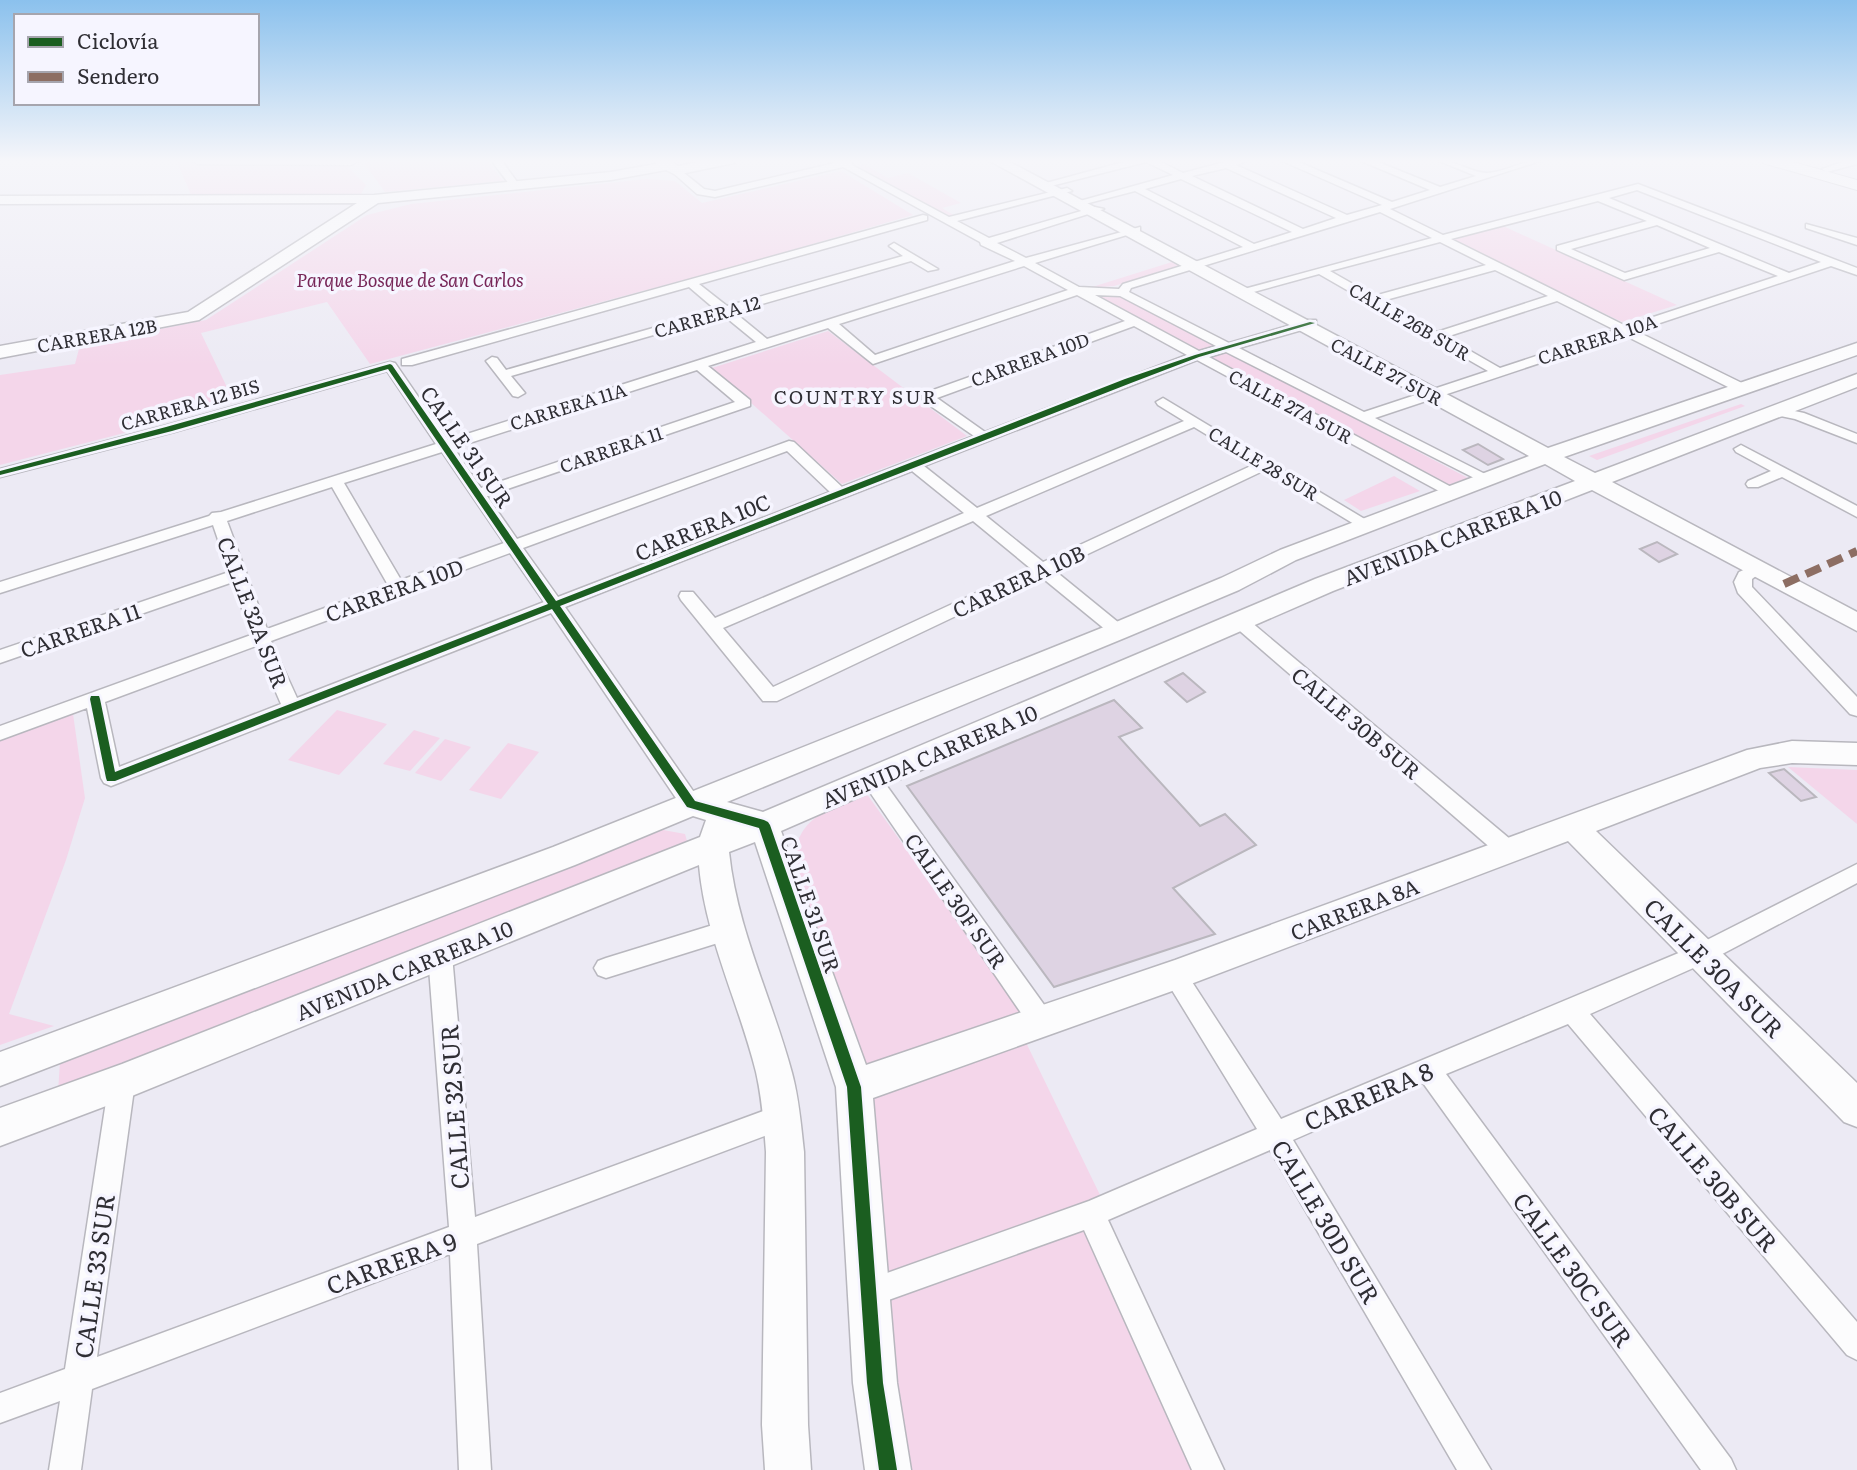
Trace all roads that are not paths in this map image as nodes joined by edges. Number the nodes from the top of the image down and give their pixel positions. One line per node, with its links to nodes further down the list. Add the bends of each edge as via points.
1 (328, 229): 48 (main road, CARRERA 12B, via 193,316)
2 (886, 229): 33 (street)
3 (959, 229): 20 (street, CALLE 27A SUR)
4 (1027, 229): 20 (street)
5 (1216, 229): 22 (street)
6 (1294, 229): 16 (street)
7 (1313, 229): 16 (street)
8 (1423, 229): 18 (street)
9 (1480, 229): 18 (street)
10 (1633, 229): 23 (street, via 1561,248 1624,277)
11 (1673, 229): 23 (street)
12 (1745, 229): 27 (street)
13 (1817, 229): 17 (street)
14 (1849, 229): 17 (street)
15 (1132, 230): 25 (street, CARRERA 11A); 26 (main road, CALLE 27 SUR); 26 (main road, CALLE 27 SUR)
16 (1301, 232): 22 (street)
17 (1833, 234): 19 (street)
18 (1441, 239): 28 (street); 30 (street)
19 (1857, 242)
20 (985, 243): 25 (street, CALLE 27A SUR)
21 (894, 246): 24 (street)
22 (1252, 247): 26 (street)
23 (1720, 248): 32 (street)
24 (912, 257): 29 (street); 39 (street, CARRERA 12)
25 (1021, 262): 34 (street, CALLE 27A SUR); 41 (street, CARRERA 11A)
26 (1188, 262): 34 (street); 35 (main road, CALLE 27 SUR); 36 (street, via 1128,286)
27 (1832, 262): 31 (street); 32 (street, CARRERA 10A)
28 (1496, 266): 37 (street); 38 (street)
29 (932, 269)
30 (1321, 271): 35 (street); 38 (street, CALLE 26B SUR)
31 (1857, 272)
32 (1787, 276): 43 (street, CARRERA 10A)
33 (692, 284): 39 (street); 51 (street)
34 (1076, 291): 36 (street); 40 (street, CALLE 27A SUR); 41 (street, via 873,360)
35 (1244, 291): 42 (main road, CALLE 27 SUR)
36 (1122, 293): 46 (street, CALLE 27A SUR)
37 (1557, 297): 43 (street); 44 (street)
38 (1373, 300): 44 (street, CALLE 26B SUR)
39 (724, 311): 45 (street); 55 (street, CARRERA 12)
40 (1134, 322): 49 (street, CALLE 27A SUR); 65 (street, CARRERA 10D, via 927,397)
41 (831, 324): 45 (street, CARRERA 11A)
42 (1307, 324): 46 (street, CARRERA 10C); 59 (main road, CALLE 27 SUR)
43 (1624, 330): 54 (street, CARRERA 10A); 57 (street)
44 (1436, 336): 54 (street, CALLE 26B SUR)
45 (766, 344): 52 (street, CARRERA 11A)
46 (1228, 348): 49 (street, CARRERA 10C); 63 (street, CALLE 27A SUR)
47 (1857, 349): 57 (main road, AVENIDA CARRERA 10)
48 (0, 352)
49 (1197, 356): 65 (street, CARRERA 10C); 78 (street, CALLE 27A SUR)
50 (492, 361): 55 (street)
51 (407, 362)
52 (699, 365): 67 (street, CARRERA 11A); 80 (street, CARRERA 11, via 745,403)
53 (390, 366): 67 (street, CALLE 31 SUR); 73 (street, CARRERA 12 BIS)
54 (1498, 372): 59 (street, CARRERA 10A)
55 (502, 375): 58 (street)
56 (1857, 380): 60 (main road, AVENIDA CARRERA 10)
57 (1743, 389): 69 (main road, AVENIDA CARRERA 10)
58 (518, 393)
59 (1436, 393): 63 (street, CARRERA 10A); 69 (main road, CALLE 27 SUR)
60 (1801, 401): 62 (main road, AVENIDA CARRERA 10); 66 (street)
61 (1163, 402): 64 (street, CALLE 28 SUR)
62 (1776, 411): 66 (street); 76 (main road, AVENIDA CARRERA 10)
63 (1363, 417): 75 (street, CALLE 27A SUR)
64 (1195, 421): 71 (street, CALLE 28 SUR); 82 (street)
65 (984, 437): 70 (street, CARRERA 10C)
66 (1857, 438)
67 (443, 445): 74 (street, CARRERA 11A); 80 (street, CALLE 31 SUR)
68 (1741, 449): 72 (street)
69 (1551, 455): 75 (main road, AVENIDA CARRERA 10); 76 (main road, CALLE 27 SUR)
70 (913, 464): 79 (street, CARRERA 10C); 82 (street)
71 (1266, 464): 84 (street, CALLE 28 SUR); 86 (street, CARRERA 10B)
72 (1783, 472): 77 (street); 81 (street)
73 (0, 473)
74 (335, 480): 83 (street, CARRERA 11A); 90 (street)
75 (1484, 480): 78 (main road, AVENIDA CARRERA 10)
76 (1595, 482): 87 (main road, CALLE 27 SUR); 93 (main road, AVENIDA CARRERA 10)
77 (1753, 484)
78 (1450, 492): 84 (main road, AVENIDA CARRERA 10)
79 (840, 493): 85 (street, CARRERA 10D, via 789,445); 92 (street, CARRERA 10C)
80 (477, 494): 85 (street, CALLE 31 SUR)
81 (1857, 512)
82 (975, 514): 86 (street); 95 (street)
83 (217, 516): 88 (street, CALLE 32A SUR); 89 (street, CARRERA 11A)
84 (1365, 524): 96 (main road, AVENIDA CARRERA 10)
85 (514, 544): 90 (street, CARRERA 10D); 92 (street, CALLE 31 SUR)
86 (1042, 569): 95 (street, CARRERA 10B, via 770,696); 96 (street)
87 (1757, 569): 94 (main road, CALLE 27 SUR); 101 (street, via 1745,576 1744,589)
88 (240, 574): 97 (street, CALLE 32A SUR); 98 (street, CARRERA 11)
89 (0, 588)
90 (398, 589): 97 (street, CARRERA 10D)
91 (687, 596): 95 (street)
92 (553, 607): 100 (street, CARRERA 10C); 105 (street, CALLE 31 SUR)
93 (1238, 621): 104 (main road, AVENIDA CARRERA 10); 108 (street, CALLE 30B SUR)
94 (1857, 623)
95 (712, 626)
96 (1118, 631): 105 (main road, AVENIDA CARRERA 10, via 752,780)
97 (261, 637): 99 (street, CARRERA 10D); 100 (street, CALLE 32A SUR)
98 (0, 657)
99 (95, 699): 100 (street, CARRERA 10C, via 111,778); 102 (street, CARRERA 10D)
100 (292, 708)
101 (1857, 709)
102 (0, 733)
103 (1857, 754): 107 (main road, CARRERA 8A, via 1792,752 1757,758)
104 (872, 779): 106 (main road, AVENIDA CARRERA 10); 116 (street, CALLE 30F SUR)
105 (708, 821): 106 (main road, CALLE 31 SUR); 110 (main road, CALLE 31 SUR, via 716,885); 112 (main road, AVENIDA CARRERA 10); 117 (main road, via 463,895)
106 (764, 825): 120 (main road, CALLE 31 SUR)
107 (1572, 826): 108 (main road, CARRERA 8A); 111 (main road, CALLE 30A SUR)
108 (1508, 850): 114 (main road, CARRERA 8A)
109 (1857, 873): 111 (street, CARRERA 8)
110 (729, 930): 113 (street); 122 (main road, CALLE 31 SUR, via 772,1063)
111 (1701, 954): 115 (street, CARRERA 8); 121 (main road, CALLE 30A SUR)
112 (440, 955): 119 (main road, AVENIDA CARRERA 10); 126 (street, CALLE 32 SUR)
113 (606, 968)
114 (1175, 975): 116 (main road, CARRERA 8A); 124 (street, CALLE 30D SUR)
115 (1572, 1011): 118 (street, CARRERA 8); 128 (street, CALLE 30B SUR)
116 (1041, 1021): 120 (main road, CARRERA 8A)
117 (0, 1069)
118 (1428, 1069): 124 (street, CARRERA 8); 137 (street, CALLE 30C SUR)
119 (122, 1082): 123 (main road, AVENIDA CARRERA 10); 129 (street, CALLE 33 SUR)
120 (854, 1087): 127 (main road, CALLE 31 SUR)
121 (1851, 1093)
122 (782, 1117): 126 (street, CARRERA 9); 133 (main road, CALLE 31 SUR)
123 (0, 1127)
124 (1276, 1136): 125 (street, CARRERA 8); 136 (street, CALLE 30D SUR)
125 (1091, 1214): 127 (street, CARRERA 8); 135 (street)
126 (463, 1235): 129 (street, CARRERA 9); 132 (street, CALLE 32 SUR)
127 (869, 1293): 134 (main road, CALLE 31 SUR)
128 (1857, 1345)
129 (78, 1378): 130 (street, CARRERA 9); 131 (street, CALLE 33 SUR)
130 (0, 1408)
131 (65, 1470)
132 (475, 1470)
133 (788, 1470)
134 (887, 1470)
135 (1208, 1470)
136 (1475, 1470)
137 (1720, 1470)

